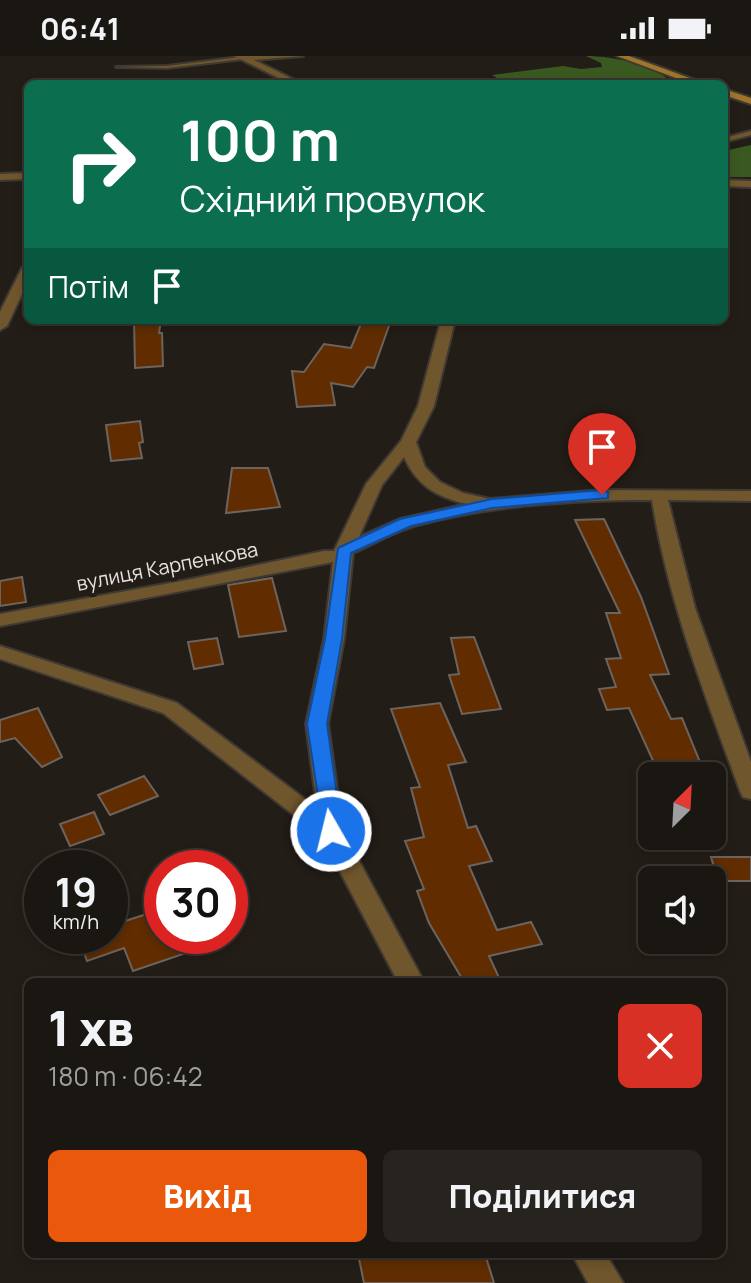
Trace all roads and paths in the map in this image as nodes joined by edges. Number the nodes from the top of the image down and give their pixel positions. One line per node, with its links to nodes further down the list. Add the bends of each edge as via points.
1 (299, 56): 3 (street)
2 (621, 56): 6 (street)
3 (240, 57): 4 (lane, via 167,67); 5 (street)
4 (118, 67)
5 (289, 80)
6 (690, 80)
7 (728, 93): 8 (street)
8 (751, 101)
9 (751, 133): 10 (lane)
10 (728, 139)
11 (24, 176): 12 (street)
12 (0, 177)
13 (728, 183): 14 (street)
14 (751, 184)
15 (24, 276): 17 (street)
16 (447, 324): 18 (street, via 426,406)
17 (0, 326)
18 (408, 442): 21 (street, via 412,464 423,478 463,500); 22 (street, via 374,484)
19 (659, 495): 20 (street); 21 (street); 25 (street, via 687,621)
20 (751, 496)
21 (492, 504): 22 (street, вулиця Карпенкова, via 406,523)
22 (343, 554): 23 (street, вулиця Карпенкова); 26 (street, via 317,724)
23 (0, 620)
24 (0, 652): 26 (street, via 170,708)
25 (751, 791)
26 (331, 831): 27 (street)
27 (409, 978)
28 (590, 1258): 29 (street)
29 (607, 1283)

